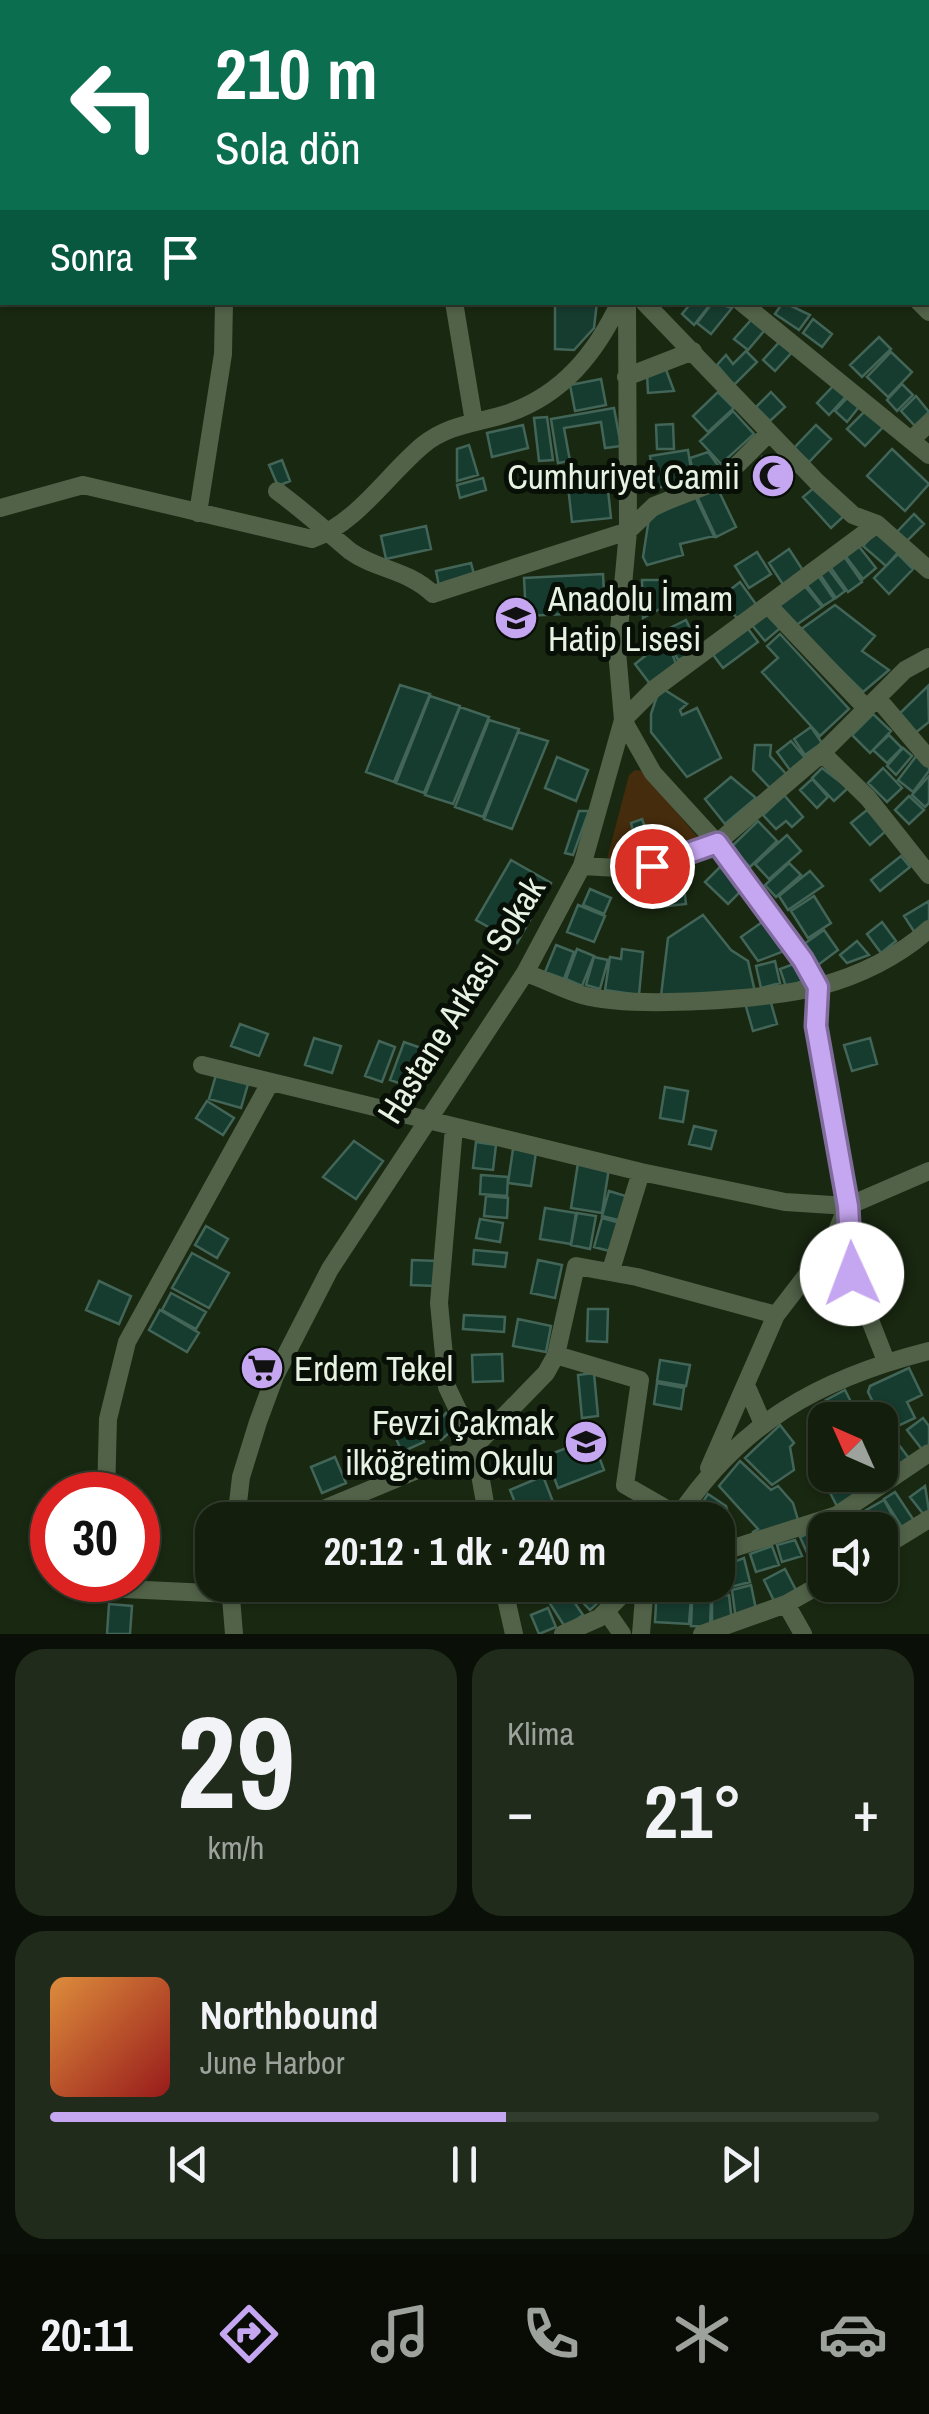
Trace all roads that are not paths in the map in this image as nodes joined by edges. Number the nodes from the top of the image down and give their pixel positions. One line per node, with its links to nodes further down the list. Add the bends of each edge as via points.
1 (224, 305): 16 (street, via 223,354)
2 (454, 305): 9 (street)
3 (621, 305): 9 (street, via 572,376 541,399)
4 (623, 305): 8 (street, Hastane Arkası Sokak)
5 (647, 305): 7 (street)
6 (745, 305): 12 (street)
7 (693, 350): 8 (street); 11 (street)
8 (626, 377): 18 (street, Hastane Arkası Sokak)
9 (474, 422): 19 (street, via 425,443)
10 (929, 423): 12 (street)
11 (770, 433): 17 (street, via 853,515); 18 (street, via 723,479 654,506)
12 (911, 440): 13 (street)
13 (929, 455)
14 (278, 491): 19 (street)
15 (0, 508): 16 (street, via 83,485)
16 (198, 513): 19 (street, via 312,539)
17 (877, 524): 20 (street); 21 (street)
18 (628, 531): 19 (street, via 432,594 416,578 352,552); 24 (street, Hastane Arkası Sokak, via 617,651)
19 (333, 532)
20 (929, 570)
21 (769, 606): 23 (street); 24 (street, via 654,689)
22 (929, 657): 23 (street, via 905,670)
23 (872, 704): 25 (street); 26 (street)
24 (623, 720): 27 (street, via 653,773); 28 (street, Hastane Arkası Sokak)
25 (822, 753): 27 (street); 29 (street)
26 (929, 758)
27 (717, 843): 28 (street, via 635,868); 32 (street)
28 (582, 866): 31 (street, Hastane Arkası Sokak)
29 (929, 875)
30 (929, 929): 32 (street, via 893,955)
31 (525, 973): 32 (street, via 581,995 638,1002); 35 (street, Hastane Arkası Sokak)
32 (818, 987): 39 (street, via 816,1026)
33 (202, 1065): 34 (street)
34 (270, 1083): 35 (street); 49 (street, via 128,1342 108,1419)
35 (427, 1120): 36 (street); 51 (street, Hastane Arkası Sokak, via 330,1268 275,1376)
36 (454, 1127): 38 (street); 47 (street, via 439,1303 447,1387)
37 (929, 1171): 39 (street)
38 (641, 1172): 39 (street, via 785,1202); 40 (street)
39 (848, 1206): 41 (street, via 833,1241); 44 (street, via 852,1274)
40 (610, 1270): 41 (street); 43 (street, via 576,1266)
41 (776, 1314): 45 (street)
42 (929, 1351): 44 (street)
43 (556, 1355): 47 (street); 54 (street, via 640,1380 626,1485)
44 (886, 1362): 46 (street, via 807,1393)
45 (746, 1385): 46 (street); 50 (street)
46 (763, 1424): 50 (street)
47 (475, 1446): 52 (street); 53 (street)
48 (929, 1453): 58 (street, via 837,1515)
49 (107, 1472)
50 (705, 1476): 55 (street)
51 (239, 1502)
52 (340, 1502)
53 (485, 1502)
54 (652, 1502)
55 (688, 1502)
56 (928, 1521): 57 (street)
57 (898, 1538)
58 (735, 1548)
59 (160, 1589): 60 (street)
60 (195, 1590)
61 (808, 1592): 66 (street)
62 (231, 1602): 68 (street)
63 (507, 1602): 69 (street)
64 (615, 1602): 67 (street)
65 (644, 1602): 72 (street)
66 (786, 1604): 73 (street); 74 (street)
67 (606, 1611): 70 (street); 71 (street)
68 (234, 1634)
69 (514, 1634)
70 (563, 1634)
71 (622, 1634)
72 (641, 1634)
73 (702, 1634)
74 (802, 1634)

